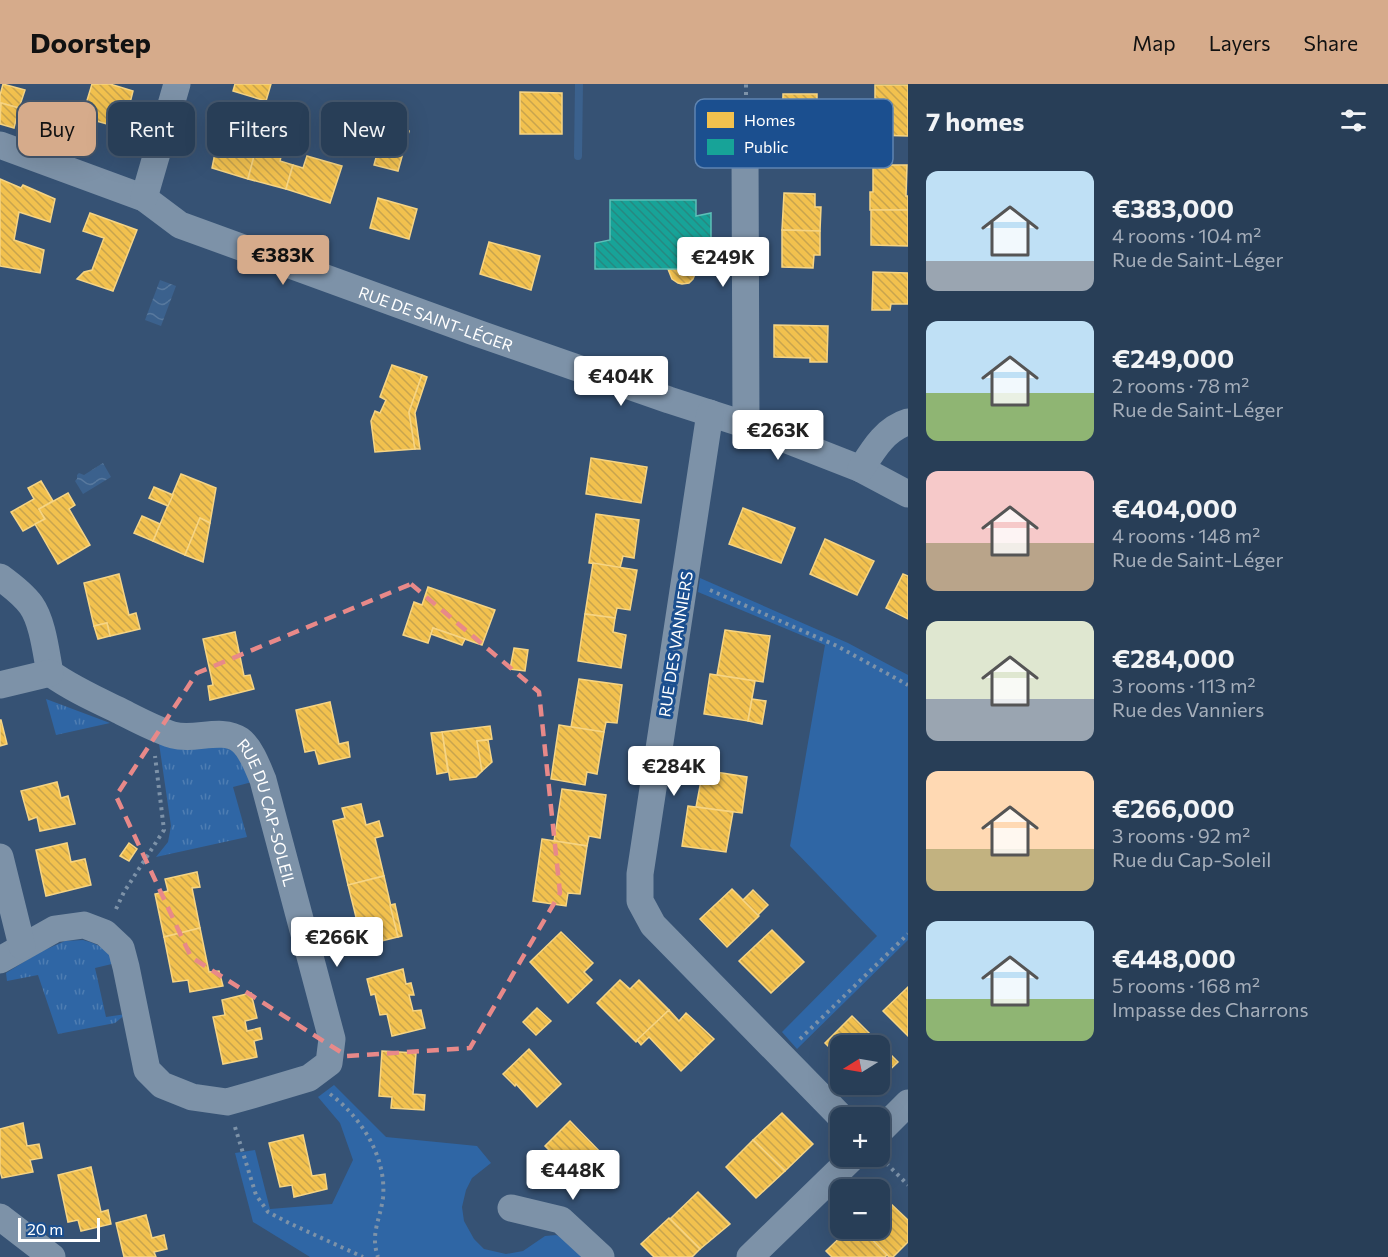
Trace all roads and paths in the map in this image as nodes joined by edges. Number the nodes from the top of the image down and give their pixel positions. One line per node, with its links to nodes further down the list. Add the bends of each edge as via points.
1 (177, 84): 6 (street)
2 (746, 84): 3 (path)
3 (746, 99)
4 (0, 145): 6 (street, RUE DE SAINT-LÉGER)
5 (745, 168): 9 (street)
6 (144, 198): 7 (street, RUE DE SAINT-LÉGER, via 180,225)
7 (710, 413): 9 (street, RUE DE SAINT-LÉGER); 13 (street, RUE DES VANNIERS)
8 (908, 422): 10 (street, via 876,444)
9 (746, 424): 10 (street, RUE DE SAINT-LÉGER)
10 (861, 469): 11 (street, RUE DE SAINT-LÉGER)
11 (908, 494)
12 (0, 577): 14 (street, via 32,607)
13 (685, 580): 16 (path, via 837,646); 22 (street, RUE DES VANNIERS, via 640,874 640,901 653,925)
14 (50, 673): 15 (street); 17 (street, RUE DU CAP-SOLEIL)
15 (0, 685)
16 (908, 685)
17 (155, 729): 19 (path, via 164,830 124,892); 23 (street, RUE DU CAP-SOLEIL, via 194,737 225,734 241,741 253,756 263,780 332,1039 329,1063)
18 (0, 857): 21 (street)
19 (105, 933): 21 (street, via 84,926 55,929); 24 (street, RUE DU CAP-SOLEIL, via 121,948 147,1070 162,1085 192,1098)
20 (908, 934): 22 (path)
21 (11, 953)
22 (784, 1058): 26 (street, RUE DES VANNIERS)
23 (309, 1078): 24 (street, RUE DU CAP-SOLEIL); 35 (path, via 356,1119 379,1161 383,1197 374,1236)
24 (227, 1102): 34 (path, via 256,1195 268,1212)
25 (908, 1103): 27 (street)
26 (831, 1107)
27 (890, 1121)
28 (890, 1166): 30 (path)
29 (843, 1167): 37 (street)
30 (908, 1185)
31 (511, 1208): 36 (street, via 561,1220)
32 (0, 1217): 33 (street)
33 (52, 1257)
34 (363, 1257)
35 (378, 1257)
36 (602, 1257)
37 (750, 1257)

